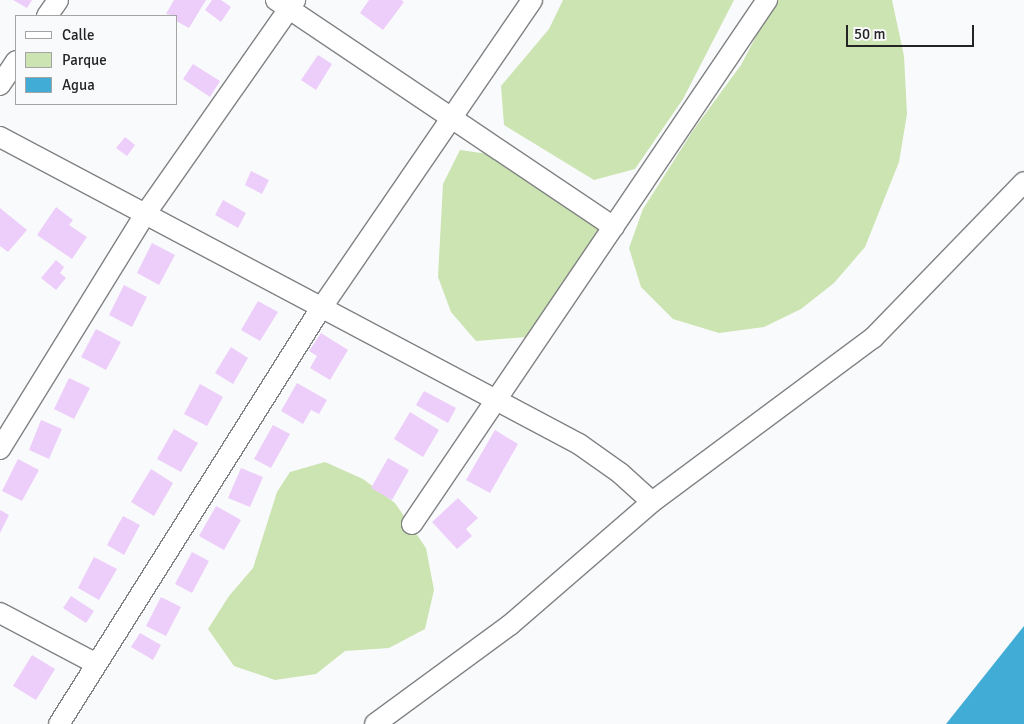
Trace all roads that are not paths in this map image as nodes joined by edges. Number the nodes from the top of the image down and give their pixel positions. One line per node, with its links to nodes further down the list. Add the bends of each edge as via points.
1 (58, 0): 5 (street)
2 (532, 0): 8 (street)
3 (767, 0): 12 (street)
4 (286, 3): 8 (street); 11 (street)
5 (48, 15)
6 (15, 62): 7 (street)
7 (0, 85)
8 (452, 118): 12 (street); 13 (street)
9 (0, 137): 11 (street)
10 (1024, 182): 16 (street, via 874,338)
11 (146, 213): 13 (street); 15 (street)
12 (614, 227): 14 (street)
13 (322, 307): 14 (street); 19 (street)
14 (496, 401): 16 (street, via 579,444 620,473); 17 (street)
15 (0, 449)
16 (652, 502): 21 (street, via 510,625)
17 (412, 524)
18 (0, 613): 19 (street)
19 (95, 663): 20 (street)
20 (59, 724)
21 (375, 724)

